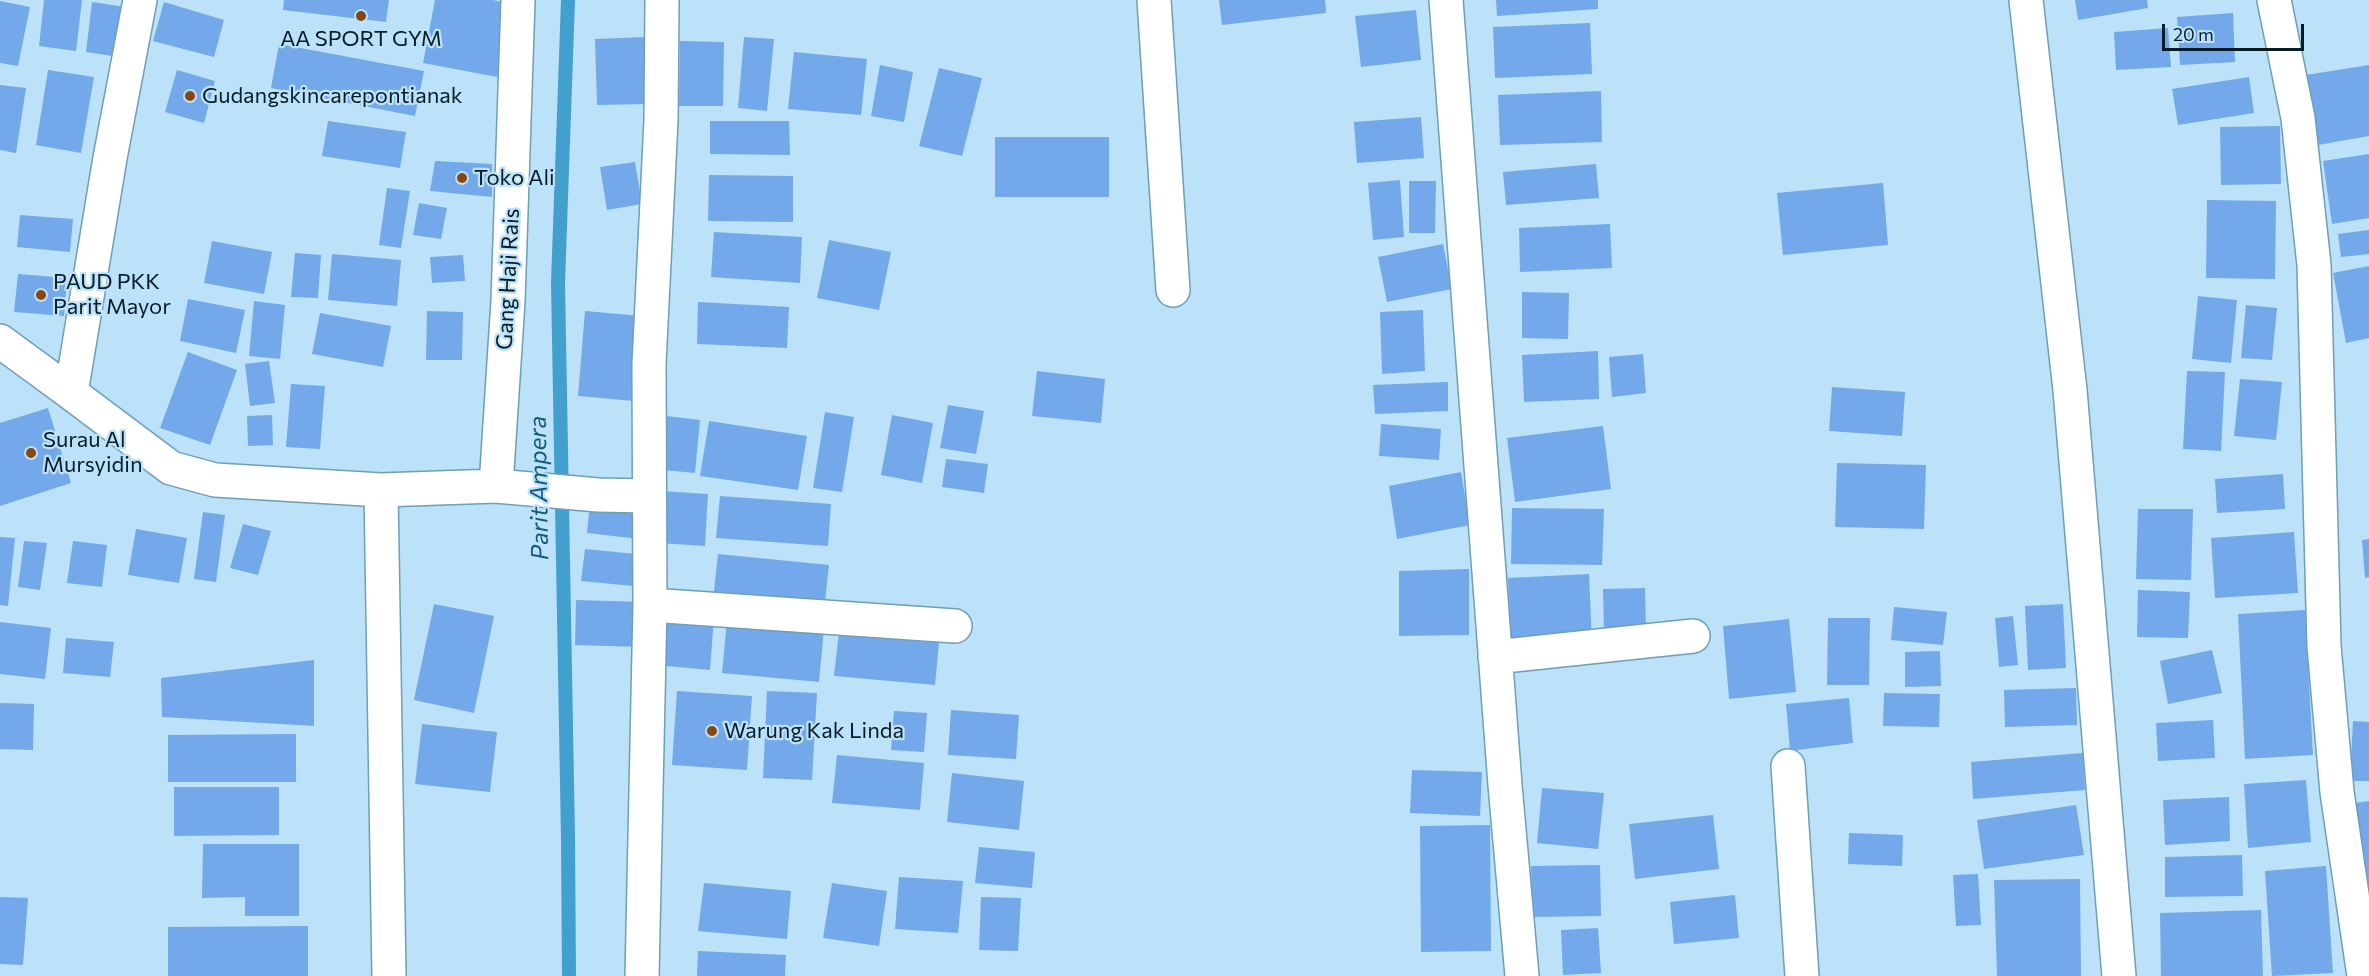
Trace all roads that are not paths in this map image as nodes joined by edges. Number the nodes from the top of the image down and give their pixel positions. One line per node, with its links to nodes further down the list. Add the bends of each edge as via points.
1 (140, 0): 10 (street)
2 (518, 0): 11 (street, Gang Haji Rais, via 508,301)
3 (662, 0): 13 (street, via 661,120 649,364)
4 (1154, 0): 8 (street)
5 (1446, 0): 17 (street)
6 (2026, 0): 24 (street, via 2070,390)
7 (2274, 0): 19 (street, via 2298,118 2314,265 2324,646 2337,792)
8 (1173, 290)
9 (0, 340): 10 (street)
10 (70, 393): 12 (street, via 171,468 214,480)
11 (510, 488): 12 (street); 13 (street)
12 (381, 490): 20 (street)
13 (649, 496): 14 (street)
14 (650, 605): 15 (street); 21 (street)
15 (955, 626)
16 (1693, 636): 17 (street)
17 (1495, 657): 22 (street)
18 (1788, 766): 23 (street)
19 (2364, 959)
20 (389, 976)
21 (642, 976)
22 (1522, 976)
23 (1802, 976)
24 (2119, 976)

